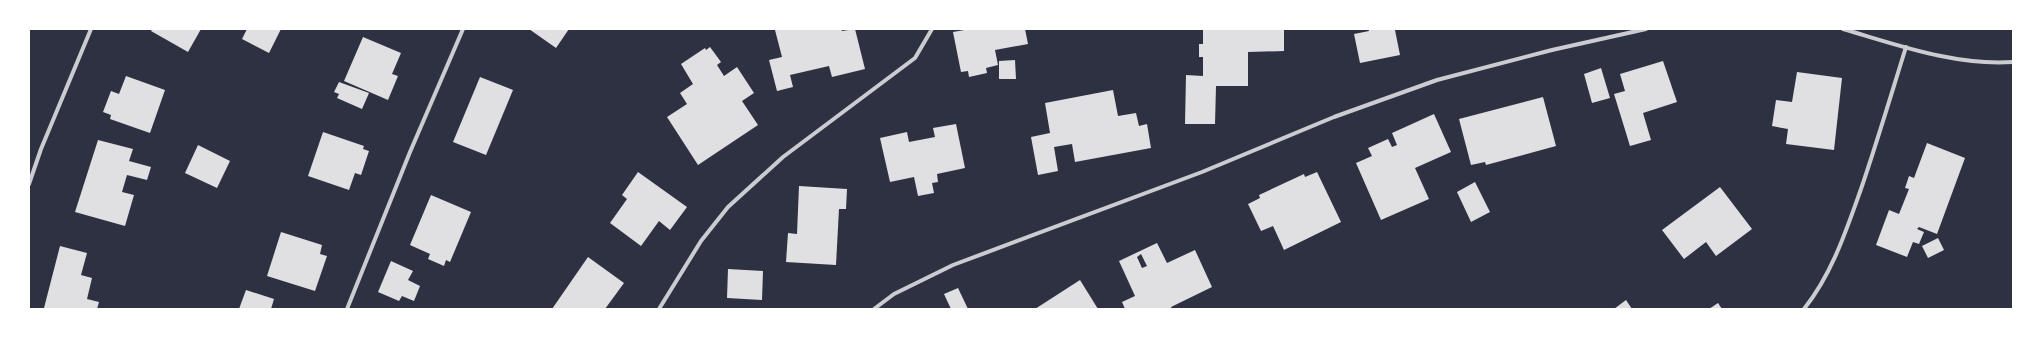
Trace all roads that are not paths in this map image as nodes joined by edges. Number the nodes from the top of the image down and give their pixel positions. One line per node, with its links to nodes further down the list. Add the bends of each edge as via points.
1 (91, 29): 8 (street)
2 (463, 29): 9 (street)
3 (932, 29): 10 (street, via 915,58 783,157 728,207 701,241)
4 (1646, 29): 11 (street, via 1437,80 1334,117 1202,172 953,266 894,294)
5 (1843, 29): 6 (street)
6 (1906, 47): 7 (street, via 1951,58); 12 (street, via 1841,247 1814,297)
7 (2013, 62)
8 (29, 184)
9 (347, 309)
10 (659, 309)
11 (874, 309)
12 (1804, 309)

